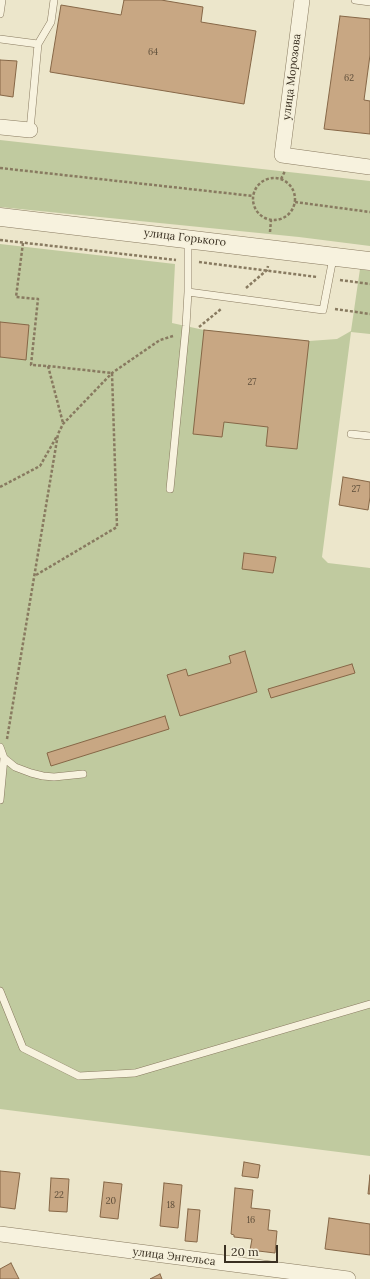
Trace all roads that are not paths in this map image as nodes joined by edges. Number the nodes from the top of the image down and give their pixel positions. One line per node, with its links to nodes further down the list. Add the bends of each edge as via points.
1 (2, 0): 6 (lane)
2 (54, 0): 8 (lane, via 50,22)
3 (302, 0): 11 (street, улица Морозова, via 282,155)
4 (355, 0): 5 (lane)
5 (370, 2)
6 (0, 14)
7 (0, 39): 8 (lane)
8 (38, 44): 10 (lane)
9 (0, 127): 10 (street)
10 (30, 130)
11 (370, 167)
12 (0, 217): 13 (street, улица Горького)
13 (188, 239): 14 (street, улица Горького); 16 (lane)
14 (333, 256): 15 (street, улица Горького); 16 (lane, via 323,310)
15 (370, 260)
16 (188, 292): 19 (lane)
17 (351, 434): 18 (lane)
18 (370, 436)
19 (170, 489)
20 (0, 747): 21 (lane)
21 (4, 758): 22 (lane, via 15,767 43,776); 23 (lane)
22 (83, 774)
23 (0, 800)
24 (0, 991): 25 (lane, via 23,1048 79,1076 135,1073)
25 (370, 1004)
26 (0, 1234): 27 (street, улица Энгельса)
27 (348, 1279)

